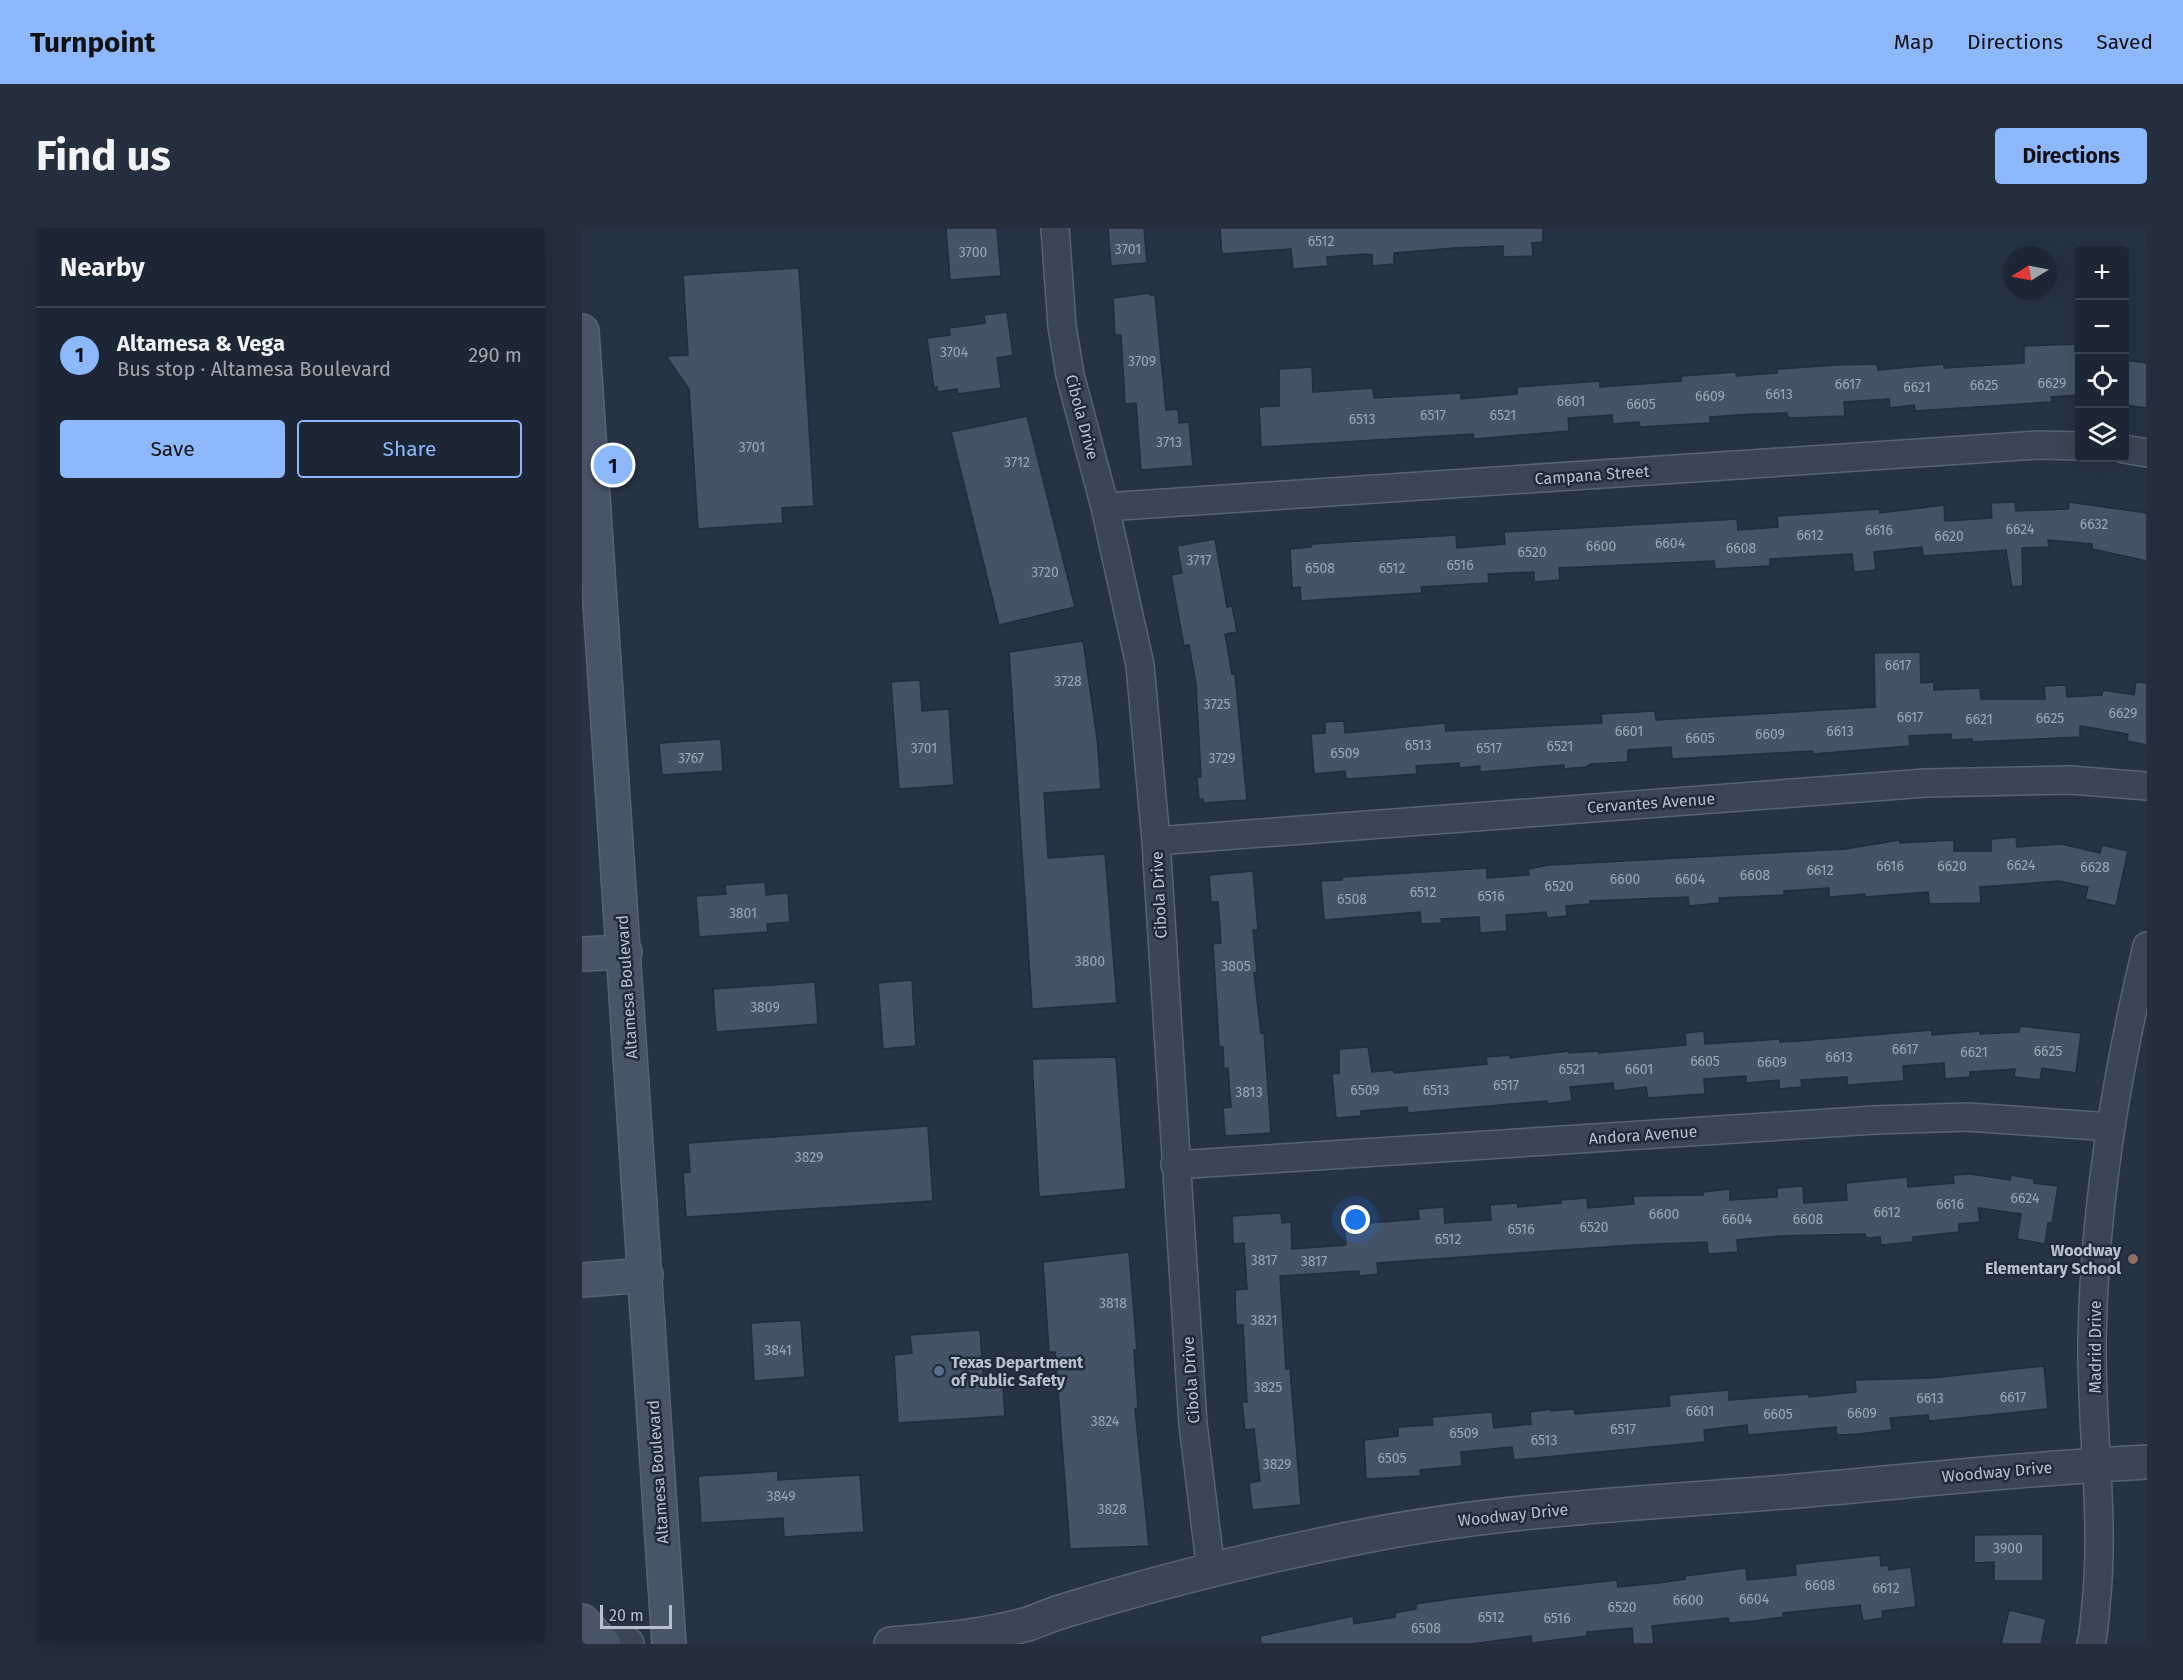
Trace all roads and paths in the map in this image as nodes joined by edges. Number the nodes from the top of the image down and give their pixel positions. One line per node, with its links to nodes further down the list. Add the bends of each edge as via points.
1 (1054, 228): 7 (street, Cibola Drive, via 1070,375)
2 (582, 331): 4 (main road, Altamesa Boulevard)
3 (2075, 446): 7 (street, Campana Street)
4 (586, 448): 11 (main road, Altamesa Boulevard)
5 (2129, 450): 6 (street)
6 (2147, 453)
7 (1106, 507): 9 (street, Cibola Drive, via 1140,665)
8 (2147, 786): 9 (street, Cervantes Avenue, via 2070,780 1926,783)
9 (1156, 841): 14 (street, Cibola Drive)
10 (2147, 946): 13 (street, Madrid Drive)
11 (625, 952): 12 (main road); 15 (main road, Altamesa Boulevard)
12 (582, 954)
13 (2111, 1127): 14 (street, Andora Avenue, via 1967,1117 1875,1120); 18 (street, Madrid Drive, via 2096,1258 2092,1342)
14 (1175, 1165): 19 (street, Cibola Drive, via 1193,1424)
15 (646, 1275): 16 (main road); 24 (main road, Altamesa Boulevard)
16 (582, 1280)
17 (2147, 1462): 18 (street, Woodway Drive)
18 (2098, 1464): 19 (street, Woodway Drive, via 1655,1500 1438,1523); 26 (street, Madrid Drive, via 2100,1558)
19 (1211, 1571): 25 (street, Woodway Drive, via 1024,1625)
20 (582, 1621): 22 (main road)
21 (598, 1644): 22 (street)
22 (604, 1644): 23 (street)
23 (627, 1644)
24 (669, 1644)
25 (891, 1644)
26 (2091, 1644)

